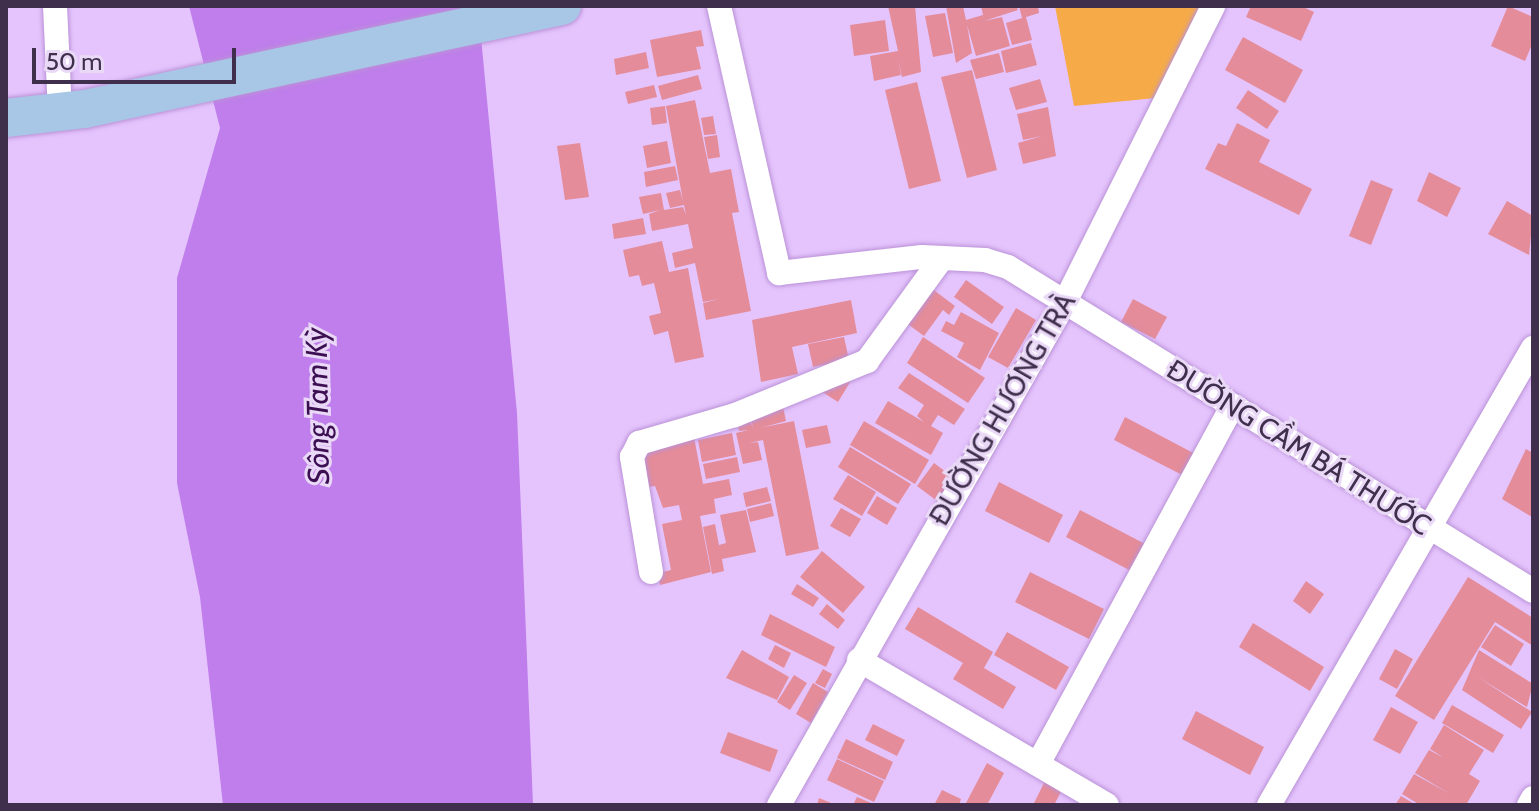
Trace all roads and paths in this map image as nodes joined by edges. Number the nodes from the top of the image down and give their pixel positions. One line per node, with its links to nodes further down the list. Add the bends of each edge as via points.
1 (55, 6): 5 (street)
2 (562, 6): 5 (main road)
3 (719, 6): 7 (street, ĐƯỜNG CẦM BÁ THƯỚC, via 774,268 785,275 861,262)
4 (1213, 6): 8 (street, ĐƯỜNG HƯƠNG TRÀ)
5 (73, 110): 6 (main road)
6 (6, 118)
7 (942, 258): 8 (street, ĐƯỜNG CẦM BÁ THƯỚC, via 1008,267); 12 (street, via 867,361 735,415 639,443 632,457)
8 (1065, 302): 10 (street, ĐƯỜNG CẦM BÁ THƯỚC); 14 (street, ĐƯỜNG HƯƠNG TRÀ)
9 (1533, 348): 11 (street)
10 (1232, 406): 11 (street, ĐƯỜNG CẦM BÁ THƯỚC); 15 (street)
11 (1428, 528): 13 (street, ĐƯỜNG CẦM BÁ THƯỚC); 19 (street)
12 (651, 572)
13 (1533, 591)
14 (859, 660): 15 (street); 17 (street, ĐƯỜNG HƯƠNG TRÀ)
15 (1038, 764): 18 (street)
16 (1533, 798): 20 (street)
17 (779, 805)
18 (1107, 805)
19 (1269, 805)
20 (1529, 805)

